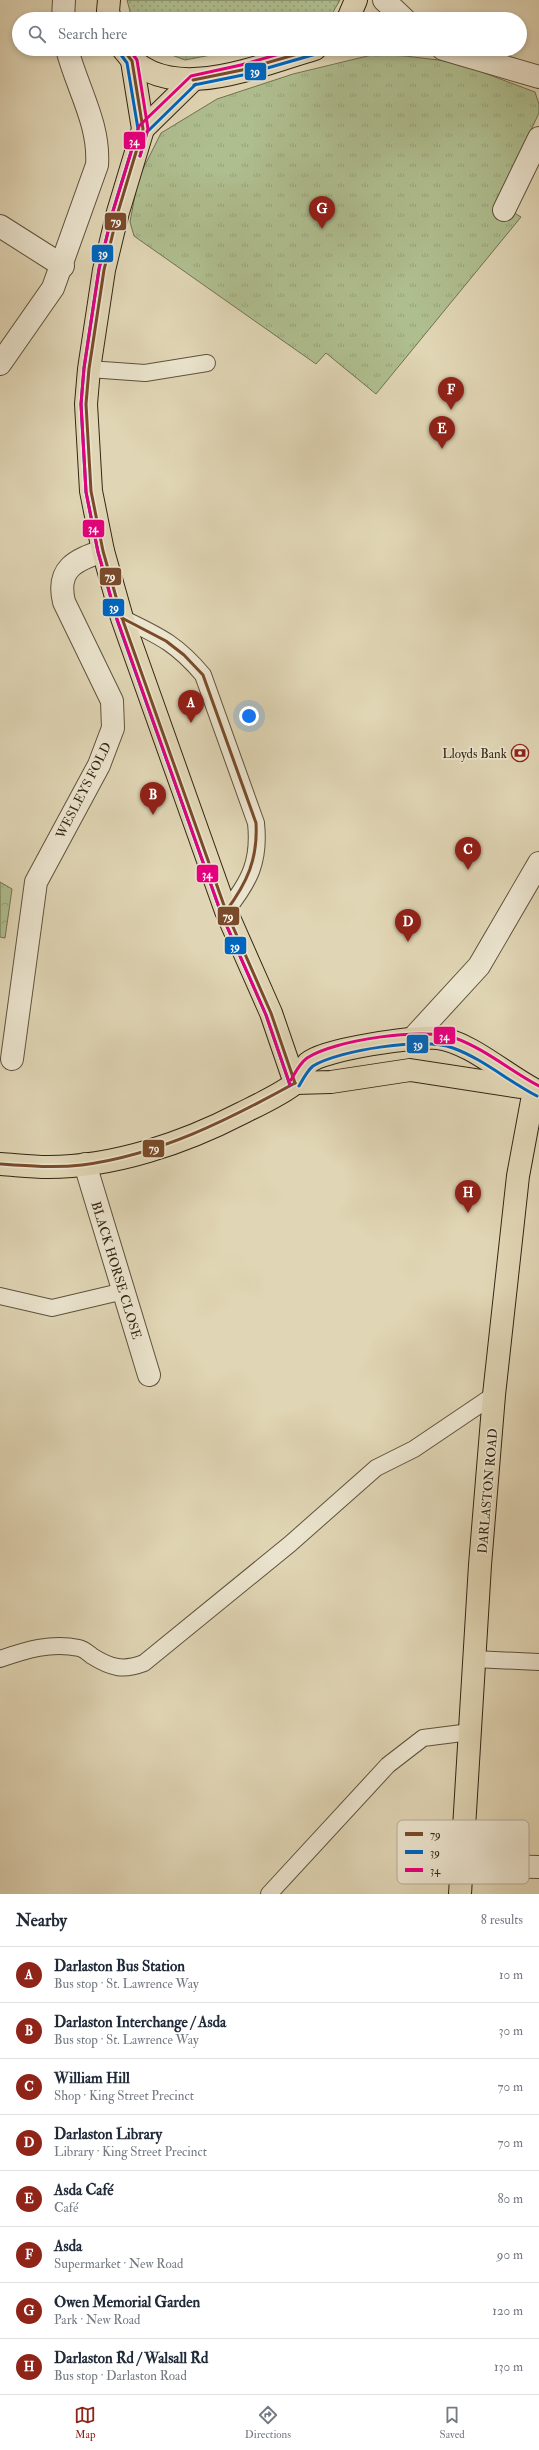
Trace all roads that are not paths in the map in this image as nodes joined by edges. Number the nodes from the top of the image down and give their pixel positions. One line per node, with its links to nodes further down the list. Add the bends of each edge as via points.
1 (64, 0): 4 (street)
2 (356, 0): 5 (main road)
3 (384, 0): 6 (street)
4 (63, 12)
5 (351, 12)
6 (397, 12)
7 (69, 56): 18 (street, via 96,131 98,149 97,165)
8 (127, 56): 14 (main road)
9 (129, 56): 13 (main road, via 163,77)
10 (291, 56): 13 (main road)
11 (467, 56): 12 (street)
12 (539, 77)
13 (193, 80): 14 (main road)
14 (143, 129): 21 (main road, via 104,270)
15 (539, 138): 16 (street)
16 (504, 210)
17 (0, 226): 18 (street)
18 (63, 266): 20 (street, via 37,313)
19 (207, 363): 21 (lane, via 145,373)
20 (0, 364)
21 (89, 369): 22 (main road, via 86,404 87,440 91,491)
22 (103, 551): 23 (main road); 27 (street, WESLEYS FOLD, via 80,559 70,567 61,588 64,602 112,702 113,728 99,765 36,882)
23 (122, 618): 25 (main road); 25 (lane, via 169,641 187,656 203,675 256,823 258,844 253,870 241,892)
24 (539, 863): 26 (street, via 479,966)
25 (226, 911): 28 (main road, via 271,1013)
26 (412, 1039): 28 (main road, via 340,1050 309,1062); 29 (main road, via 439,1038 468,1049)
27 (12, 1058)
28 (295, 1083): 29 (main road, via 331,1082 410,1070); 31 (main road, via 241,1113 194,1134 142,1153)
29 (537, 1091): 35 (main road, DARLASTON ROAD, via 518,1176)
30 (0, 1164): 31 (main road, via 49,1167)
31 (85, 1164): 32 (street, BLACK HORSE CLOSE)
32 (124, 1291): 33 (lane, via 52,1308); 34 (street, BLACK HORSE CLOSE)
33 (0, 1296)
34 (149, 1375)
35 (494, 1395): 36 (lane, via 414,1448 376,1468 290,1544 144,1663 131,1668 109,1666 80,1648 36,1647); 37 (main road, DARLASTON ROAD)
36 (0, 1659)
37 (474, 1659): 38 (lane); 39 (main road, DARLASTON ROAD)
38 (539, 1662)
39 (470, 1732): 40 (main road, DARLASTON ROAD); 44 (lane, via 423,1738 388,1765)
40 (465, 1820)
41 (529, 1867): 42 (street)
42 (539, 1867)
43 (461, 1884): 45 (main road, DARLASTON ROAD)
44 (269, 1894)
45 (460, 1894)

